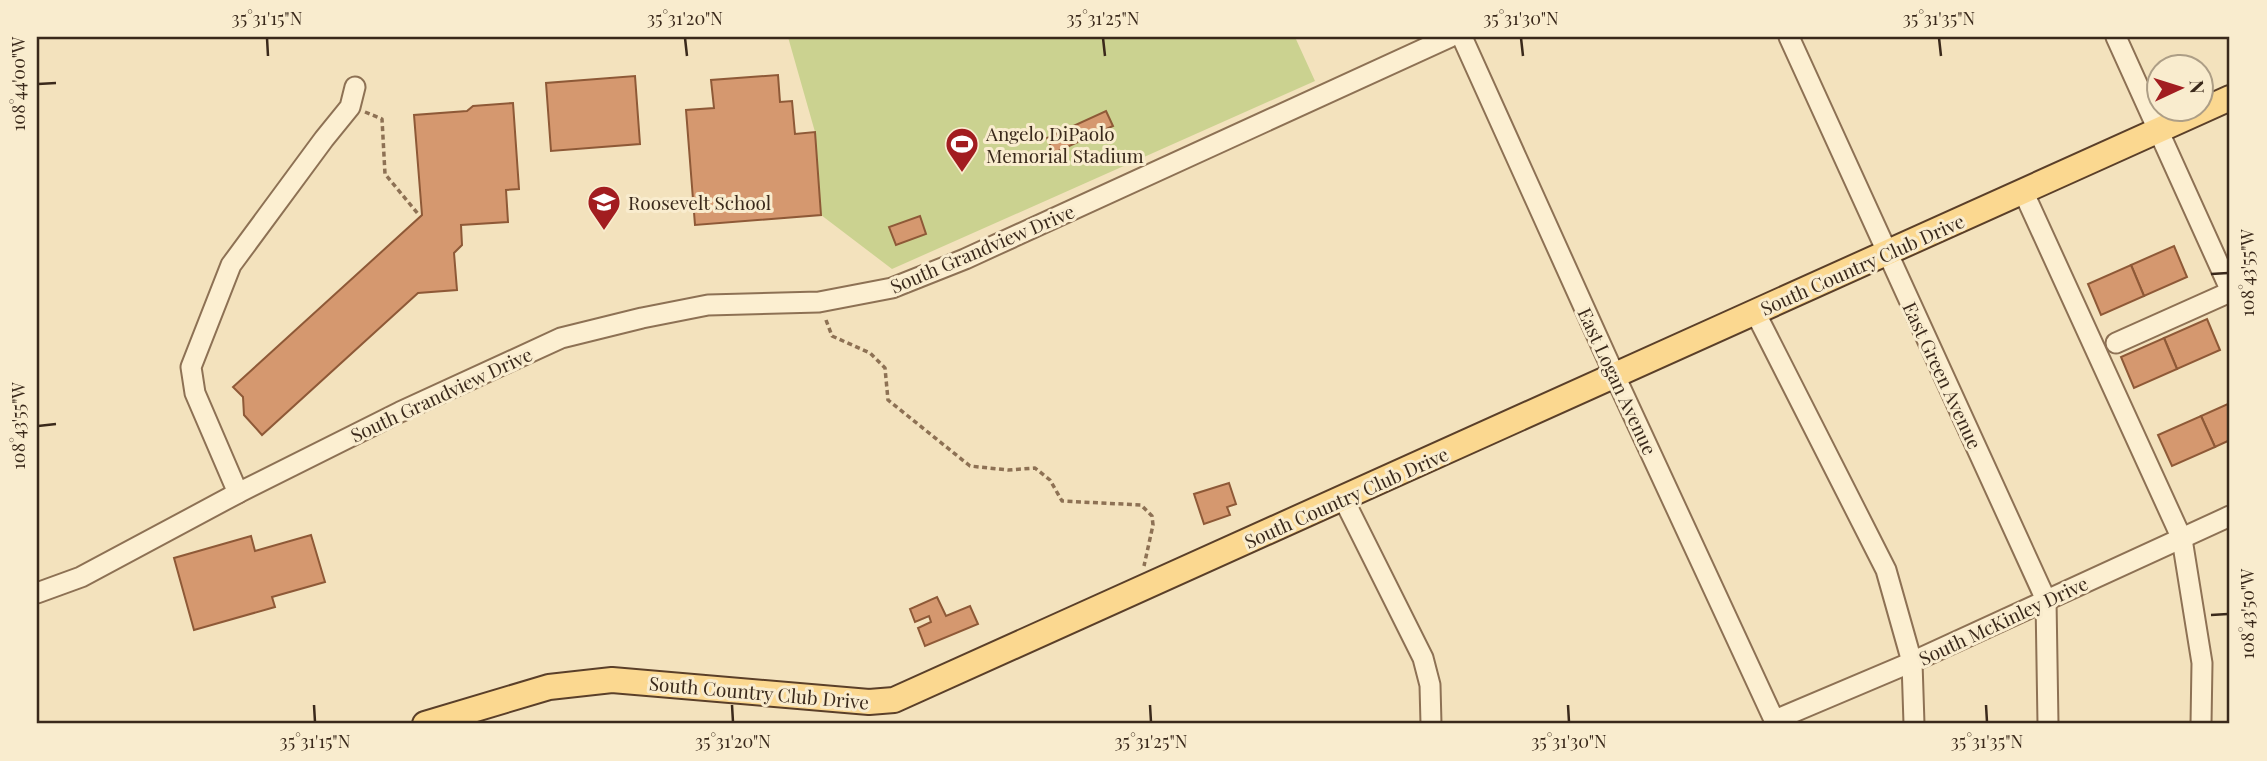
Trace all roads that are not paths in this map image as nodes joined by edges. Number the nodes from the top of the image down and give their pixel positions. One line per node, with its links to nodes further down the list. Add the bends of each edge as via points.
1 (1450, 37): 14 (street, South Grandview Drive, via 892,288 819,302 708,305 561,338)
2 (1462, 37): 13 (street, East Logan Avenue)
3 (1789, 37): 9 (street, East Green Avenue)
4 (2116, 37): 7 (street)
5 (355, 87): 14 (street, via 350,107 231,265 191,367 195,393)
6 (2230, 98): 7 (main road, South Country Club Drive)
7 (2157, 131): 8 (main road, South Country Club Drive); 10 (street)
8 (2023, 191): 9 (main road, South Country Club Drive); 17 (street)
9 (1886, 253): 11 (main road, South Country Club Drive); 19 (street, East Green Avenue)
10 (2230, 291): 12 (street)
11 (1755, 312): 13 (main road, South Country Club Drive); 20 (street, via 1886,570)
12 (2116, 344)
13 (1615, 376): 15 (main road, South Country Club Drive); 21 (street, East Logan Avenue)
14 (238, 493): 18 (street, South Grandview Drive, via 81,577)
15 (1343, 498): 22 (main road, South Country Club Drive, via 894,700 869,702 612,680 549,687); 23 (street, via 1423,658 1430,685)
16 (2230, 516): 17 (street, South McKinley Drive)
17 (2182, 539): 19 (street, South McKinley Drive); 26 (street, via 2202,663)
18 (37, 593)
19 (2046, 600): 20 (street, South McKinley Drive); 25 (street, East Green Avenue)
20 (1912, 662): 21 (street, South McKinley Drive); 24 (street)
21 (1775, 722)
22 (425, 724)
23 (1431, 724)
24 (1914, 724)
25 (2048, 724)
26 (2201, 724)

